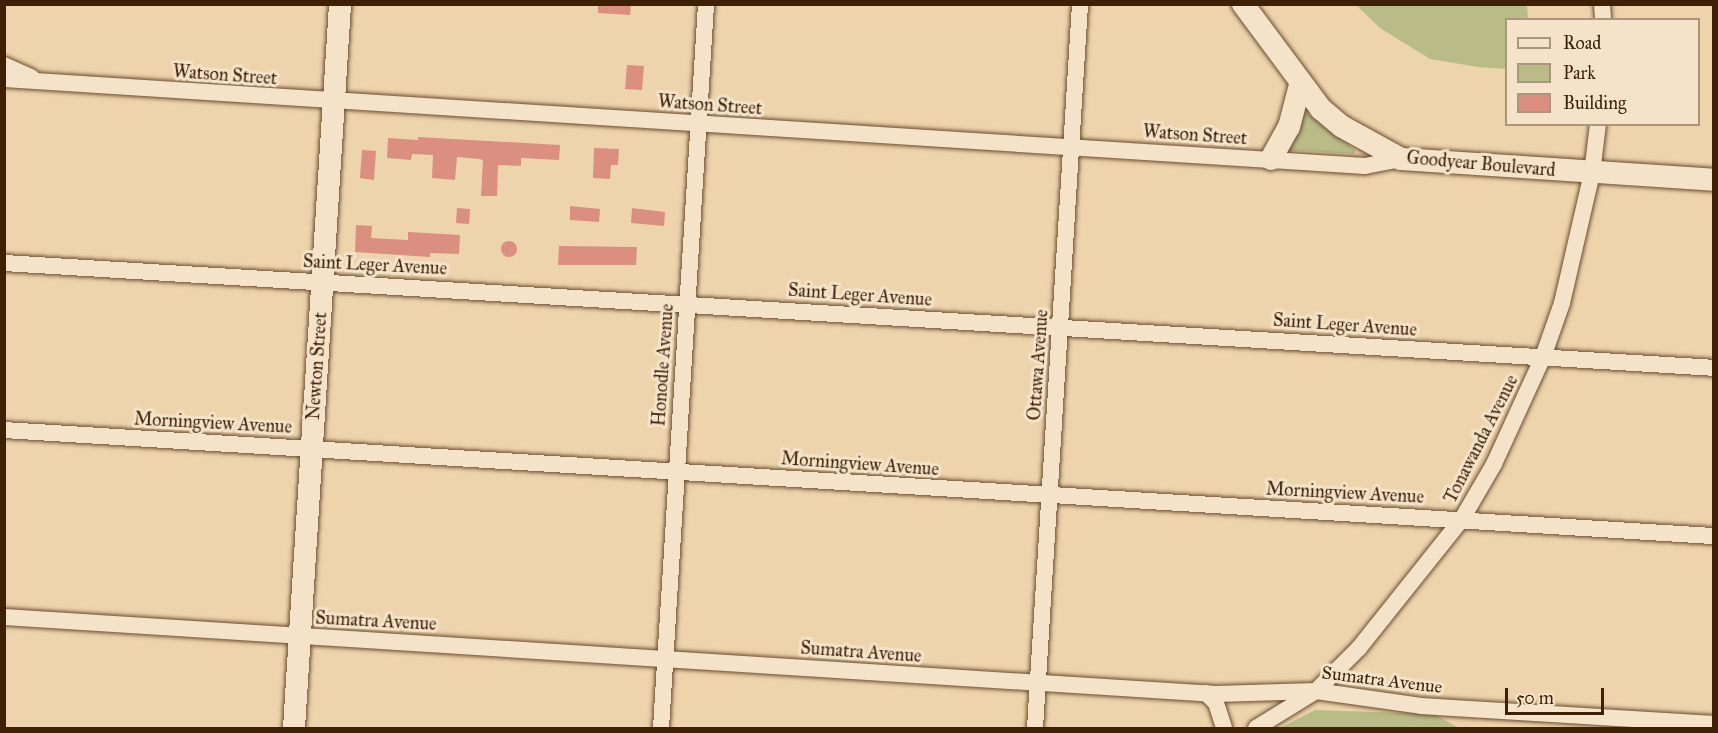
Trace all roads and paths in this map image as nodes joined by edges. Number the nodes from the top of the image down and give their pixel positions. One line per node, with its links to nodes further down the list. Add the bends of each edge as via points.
1 (340, 4): 9 (street, Newton Street)
2 (706, 4): 10 (street, Honodle Avenue)
3 (1080, 4): 12 (street, Ottawa Avenue)
4 (1243, 4): 8 (street, Goodyear Boulevard, via 1263,26)
5 (4, 65): 7 (street)
6 (10, 80): 7 (street, Watson Street)
7 (40, 82): 9 (street, Watson Street)
8 (1300, 85): 13 (street, via 1289,127); 14 (street, Goodyear Boulevard, via 1341,126)
9 (333, 101): 10 (street, Watson Street); 18 (street, Newton Street)
10 (698, 123): 12 (street, Watson Street); 19 (street, Honodle Avenue)
11 (1598, 126): 15 (street, Tonawanda Avenue)
12 (1070, 146): 13 (street, Watson Street); 20 (street, Ottawa Avenue)
13 (1271, 159): 14 (street, Watson Street, via 1365,166)
14 (1401, 159): 15 (street, Goodyear Boulevard)
15 (1592, 173): 16 (street, Goodyear Boulevard); 21 (street, Tonawanda Avenue, via 1571,270)
16 (1713, 180)
17 (4, 263): 18 (street, Saint Leger Avenue)
18 (322, 282): 19 (street, Saint Leger Avenue); 24 (street, Newton Street)
19 (687, 304): 20 (street, Saint Leger Avenue); 25 (street, Honodle Avenue)
20 (1060, 327): 21 (street, Saint Leger Avenue); 26 (street, Ottawa Avenue)
21 (1544, 357): 22 (street, Saint Leger Avenue); 27 (street, Tonawanda Avenue, via 1494,464)
22 (1713, 368)
23 (4, 430): 24 (street, Morningview Avenue)
24 (312, 449): 25 (street, Morningview Avenue); 30 (street, Newton Street)
25 (676, 472): 26 (street, Morningview Avenue); 31 (street, Honodle Avenue)
26 (1049, 496): 27 (street, Morningview Avenue); 32 (street, Ottawa Avenue)
27 (1462, 519): 28 (street, Morningview Avenue); 33 (street, Tonawanda Avenue, via 1410,588)
28 (1713, 536)
29 (4, 617): 30 (street, Sumatra Avenue)
30 (300, 636): 31 (street, Sumatra Avenue); 36 (street, Newton Street)
31 (665, 658): 32 (street, Sumatra Avenue); 37 (street, Honodle Avenue)
32 (1038, 682): 34 (street, Sumatra Avenue); 38 (street, Ottawa Avenue)
33 (1317, 691): 34 (street, Sumatra Avenue); 35 (street, Sumatra Avenue, via 1421,706); 40 (street, Tonawanda Avenue)
34 (1206, 693): 39 (street, via 1216,703)
35 (1713, 724)
36 (294, 729)
37 (661, 729)
38 (1035, 729)
39 (1224, 729)
40 (1256, 729)

